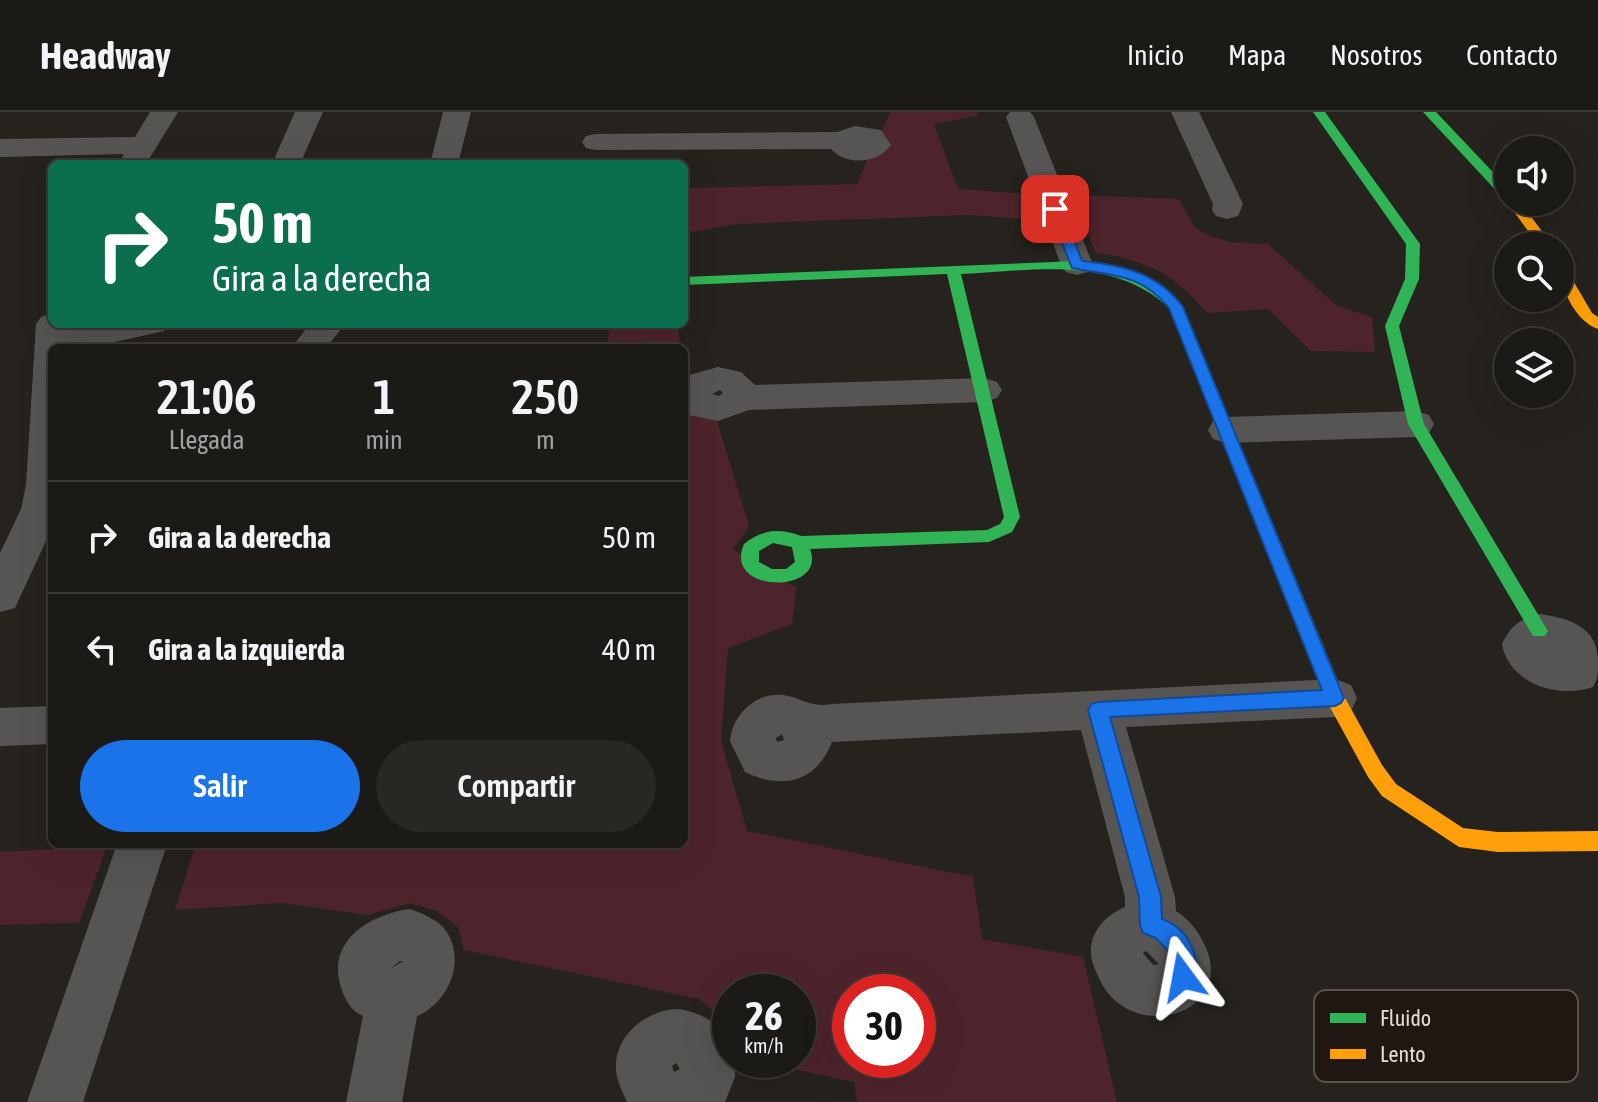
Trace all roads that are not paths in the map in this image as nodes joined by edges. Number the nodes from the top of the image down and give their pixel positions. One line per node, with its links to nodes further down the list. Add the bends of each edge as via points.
1 (164, 112): 12 (street)
2 (309, 112): 13 (street)
3 (457, 112): 14 (street)
4 (599, 112): 11 (street)
5 (1185, 112): 16 (street)
6 (1319, 112): 29 (street, via 1413,244 1410,288 1392,326)
7 (1429, 112): 15 (street)
8 (1012, 115): 17 (street)
9 (842, 140): 11 (street)
10 (0, 148): 12 (street)
11 (595, 153)
12 (138, 154)
13 (288, 160)
14 (445, 160)
15 (1494, 180)
16 (1227, 210)
17 (1077, 265): 18 (street); 30 (street, via 1117,269 1164,292 1176,307)
18 (953, 270): 19 (street); 26 (street)
19 (688, 281)
20 (1574, 294): 21 (street)
21 (1598, 324)
22 (116, 328): 24 (street)
23 (325, 328): 25 (street)
24 (52, 335)
25 (311, 344)
26 (984, 390): 27 (street); 31 (street, via 1012,517 1006,528 989,536)
27 (740, 398)
28 (48, 421): 32 (street, via 41,509)
29 (1416, 424): 30 (street); 33 (street)
30 (1226, 430): 34 (street)
31 (799, 543)
32 (0, 596)
33 (1539, 631)
34 (1335, 698): 35 (street); 39 (street, via 1389,790 1459,837)
35 (1098, 710): 38 (street); 41 (street, via 1150,897)
36 (48, 725): 37 (street)
37 (0, 727)
38 (807, 728)
39 (1598, 841)
40 (141, 848): 43 (street)
41 (1151, 925)
42 (393, 998): 44 (street)
43 (55, 1102)
44 (374, 1102)

